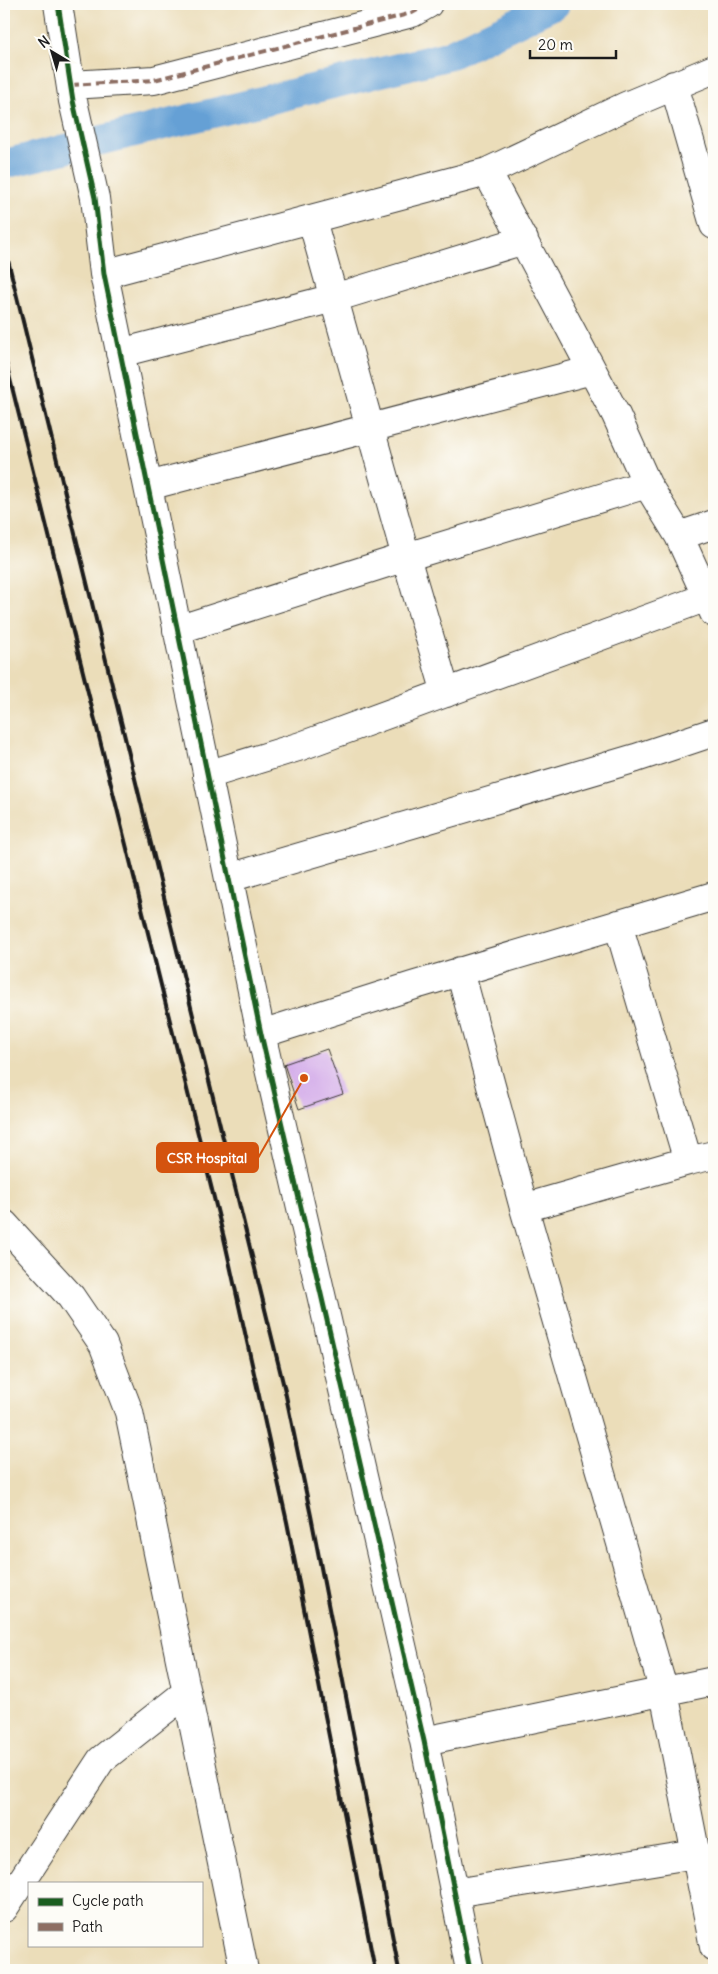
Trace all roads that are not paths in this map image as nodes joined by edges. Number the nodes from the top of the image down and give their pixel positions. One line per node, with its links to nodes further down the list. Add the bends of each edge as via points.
1 (58, 4): 5 (street)
2 (428, 4): 5 (street, via 412,13 154,80)
3 (714, 69): 4 (street)
4 (674, 85): 6 (street); 8 (street)
5 (72, 93): 10 (street, via 95,198)
6 (487, 172): 7 (street); 9 (street)
7 (312, 220): 10 (street); 11 (street)
8 (714, 225)
9 (524, 240): 11 (street); 13 (street)
10 (104, 274): 12 (street)
11 (334, 298): 12 (street); 14 (street)
12 (120, 352): 16 (street)
13 (592, 370): 14 (street); 15 (street)
14 (370, 428): 16 (street); 19 (street)
15 (647, 484): 18 (street); 19 (street)
16 (148, 486): 21 (street)
17 (714, 524): 18 (street)
18 (679, 536): 20 (street)
19 (406, 557): 21 (street); 22 (street)
20 (710, 605): 22 (street)
21 (178, 630): 24 (street)
22 (446, 693): 24 (street, via 301,746)
23 (714, 732): 25 (street)
24 (207, 775): 25 (street)
25 (229, 878): 29 (street)
26 (714, 896): 27 (street)
27 (618, 924): 28 (street); 31 (street)
28 (460, 971): 29 (street); 32 (street)
29 (261, 1034): 37 (street)
30 (714, 1155): 31 (street)
31 (688, 1160): 32 (street)
32 (524, 1208): 36 (street)
33 (4, 1224): 35 (street, via 71,1297 103,1344 129,1412)
34 (714, 1681): 36 (street)
35 (187, 1692): 40 (street, via 101,1760); 42 (street)
36 (664, 1692): 37 (street); 38 (street)
37 (424, 1741): 39 (street)
38 (696, 1854): 39 (street); 41 (street)
39 (454, 1893): 43 (street)
40 (4, 1908)
41 (714, 1947)
42 (244, 1970)
43 (470, 1970)

